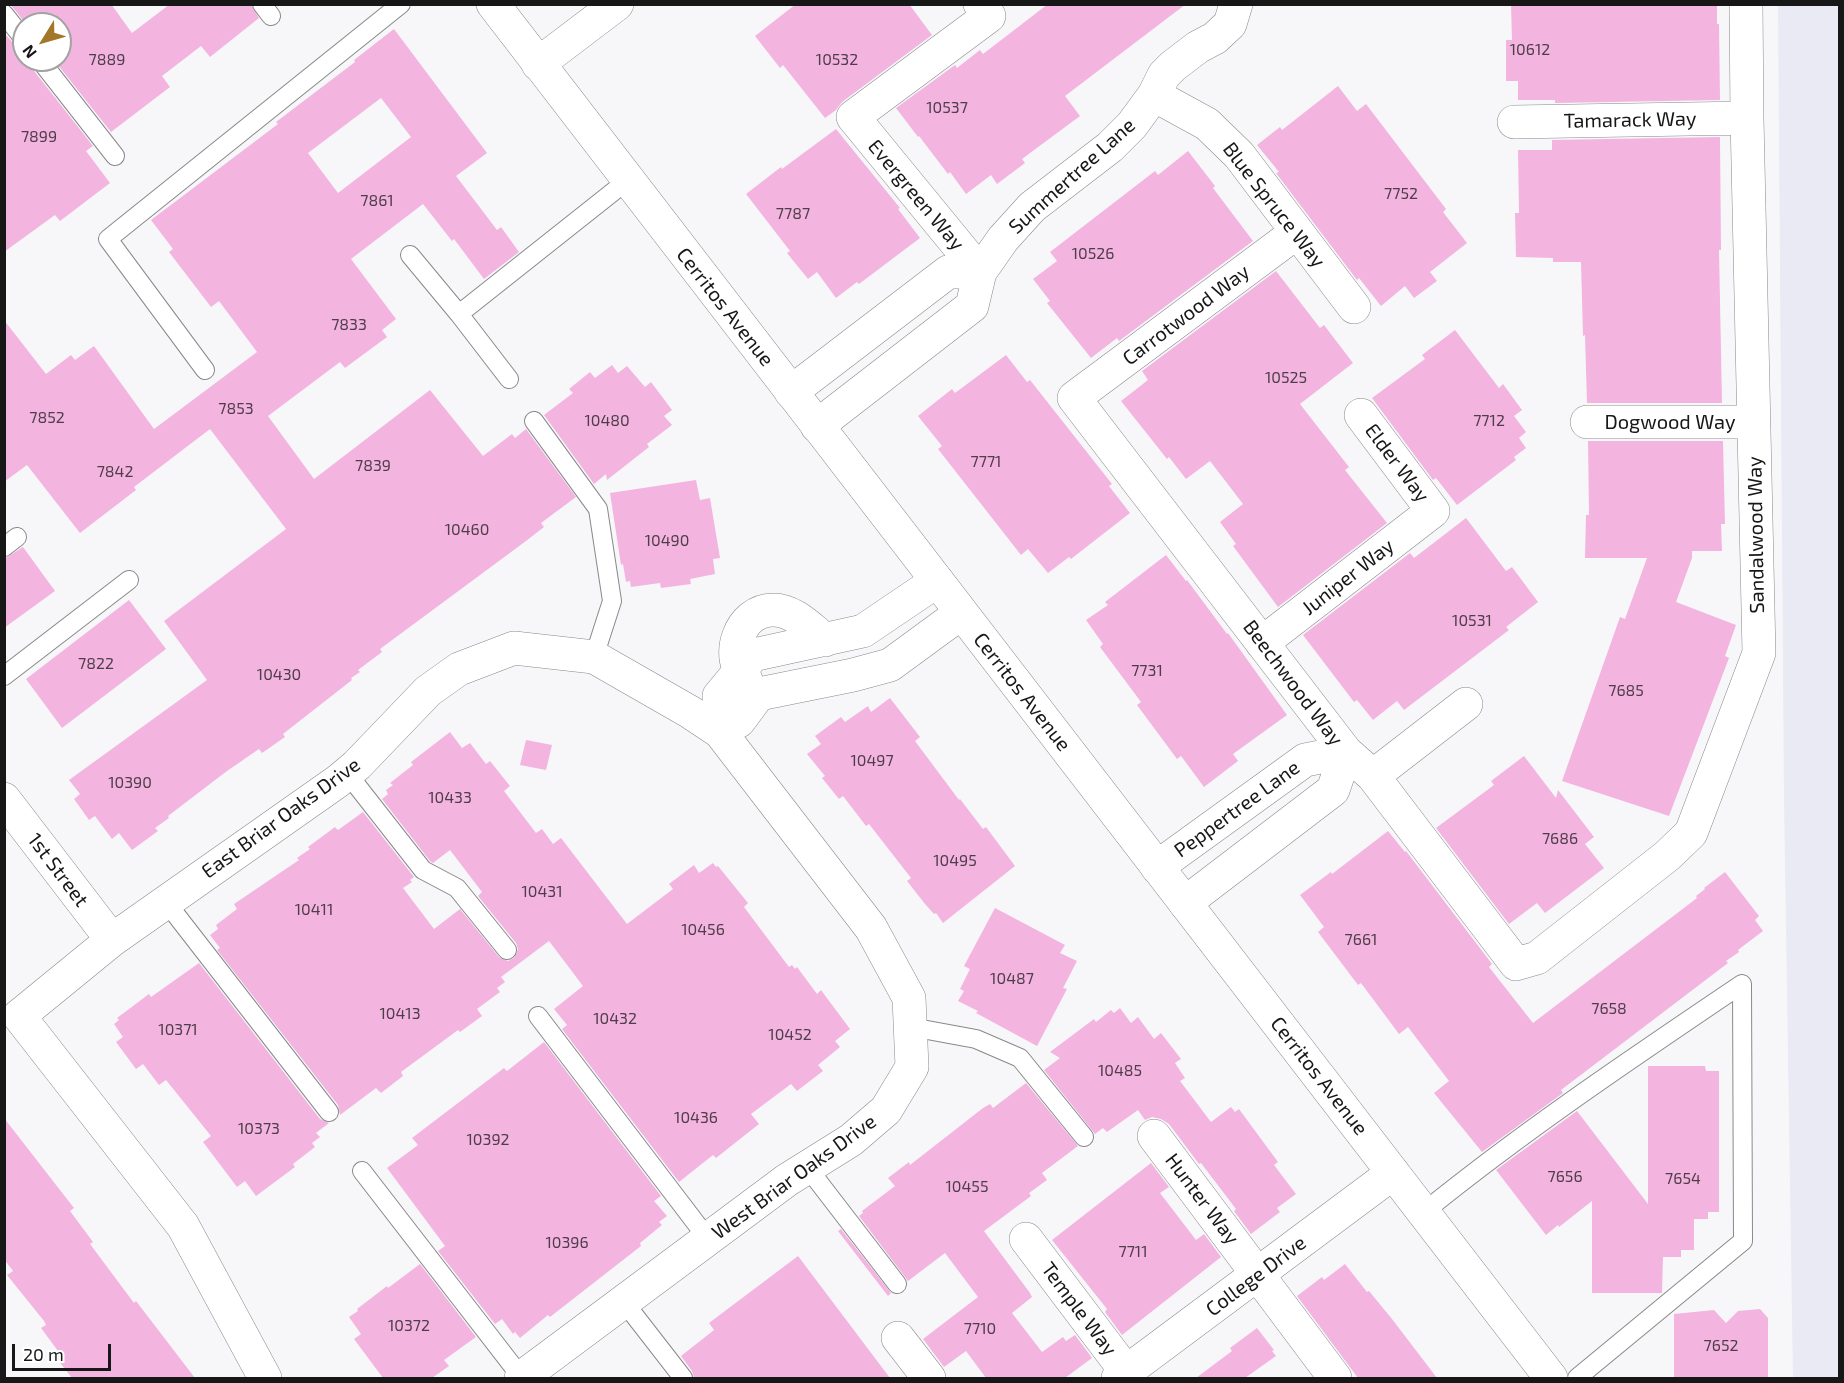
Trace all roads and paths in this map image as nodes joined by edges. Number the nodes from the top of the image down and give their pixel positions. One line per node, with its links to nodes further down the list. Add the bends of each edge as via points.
1 (401, 4): 19 (lane, via 108,239)
2 (493, 4): 7 (street, Cerritos Avenue)
3 (617, 4): 7 (street)
4 (980, 4): 16 (street, Evergreen Way, via 989,16 853,117)
5 (1236, 4): 9 (street, Summertree Lane, via 1230,24 1173,66)
6 (1746, 4): 10 (street, Sandalwood Way)
7 (538, 64): 13 (street, Cerritos Avenue)
8 (49, 72): 12 (lane)
9 (1154, 94): 14 (street, Blue Spruce Way, via 1207,124 1239,155); 16 (street, Summertree Lane, via 1110,147 1032,207)
10 (1747, 118): 11 (street, Tamarack Way); 26 (street, Sandalwood Way)
11 (1514, 122)
12 (115, 156)
13 (628, 180): 18 (lane); 21 (street, Cerritos Avenue)
14 (1297, 232): 17 (street, Blue Spruce Way); 22 (street, Carrotwood Way)
15 (410, 255): 18 (lane)
16 (980, 272): 21 (street, via 948,272); 27 (street, Summertree Lane, via 972,306)
17 (1354, 307)
18 (459, 314): 20 (lane)
19 (205, 370)
20 (509, 379)
21 (791, 392): 27 (street, Cerritos Avenue)
22 (1074, 398): 32 (street, Beechwood Way)
23 (1361, 415): 28 (street, Elder Way)
24 (534, 421): 33 (lane, via 598,509 612,601)
25 (1587, 422): 26 (street, Dogwood Way)
26 (1753, 422): 48 (street, Sandalwood Way, via 1758,653 1691,833 1537,958)
27 (817, 426): 30 (street, Cerritos Avenue)
28 (1433, 511): 32 (street, Juniper Way)
29 (129, 580): 34 (lane)
30 (937, 581): 31 (street, Cerritos Avenue); 35 (street, via 863,631 753,655)
31 (961, 613): 35 (street, via 890,665 853,675); 43 (street, Cerritos Avenue)
32 (1262, 643): 38 (street, Beechwood Way)
33 (594, 657): 37 (street, East Briar Oaks Drive); 39 (street, East Briar Oaks Drive, via 514,648 459,669 428,692)
34 (4, 676)
35 (749, 683): 37 (street, via 739,721)
36 (1466, 704): 40 (street)
37 (720, 732): 42 (street, East Briar Oaks Drive)
38 (1346, 752): 40 (street, Beechwood Way); 43 (street, Peppertree Lane, via 1305,760); 45 (street, Peppertree Lane, via 1333,790)
39 (347, 773): 44 (street, East Briar Oaks Drive); 47 (lane, via 423,870 456,888)
40 (1373, 776): 48 (street, Beechwood Way)
41 (4, 799): 46 (street, 1st Street)
42 (812, 850): 51 (street, West Briar Oaks Drive, via 871,928 909,998)
43 (1157, 867): 45 (street, Cerritos Avenue)
44 (165, 902): 46 (street, East Briar Oaks Drive); 52 (lane)
45 (1185, 903): 57 (street, Cerritos Avenue)
46 (112, 940): 50 (street, East Briar Oaks Drive)
47 (507, 950)
48 (1516, 964)
49 (538, 1016): 59 (lane)
50 (12, 1021): 66 (street, East Briar Oaks Drive, via 183,1226)
51 (911, 1027): 54 (lane, via 976,1039 1020,1058); 55 (street, West Briar Oaks Drive, via 912,1067 886,1110 851,1140)
52 (329, 1112)
53 (1154, 1136): 61 (street, Hunter Way)
54 (1084, 1137)
55 (807, 1167): 59 (street, West Briar Oaks Drive); 62 (lane)
56 (362, 1171): 67 (lane)
57 (1393, 1173): 58 (street, Cerritos Avenue); 61 (street, College Drive)
58 (1424, 1212): 71 (street, Cerritos Avenue); 72 (lane, via 1479,1168 1742,984 1743,1241)
59 (708, 1239): 63 (street, West Briar Oaks Drive)
60 (1026, 1239): 65 (street, Temple Way)
61 (1257, 1274): 65 (street, College Drive); 70 (street, Hunter Way)
62 (897, 1284)
63 (624, 1302): 67 (street, West Briar Oaks Drive); 68 (lane)
64 (898, 1338): 69 (street)
65 (1125, 1376)
66 (265, 1378)
67 (521, 1378)
68 (683, 1378)
69 (929, 1378)
70 (1335, 1378)
71 (1551, 1378)
72 (1577, 1378)

